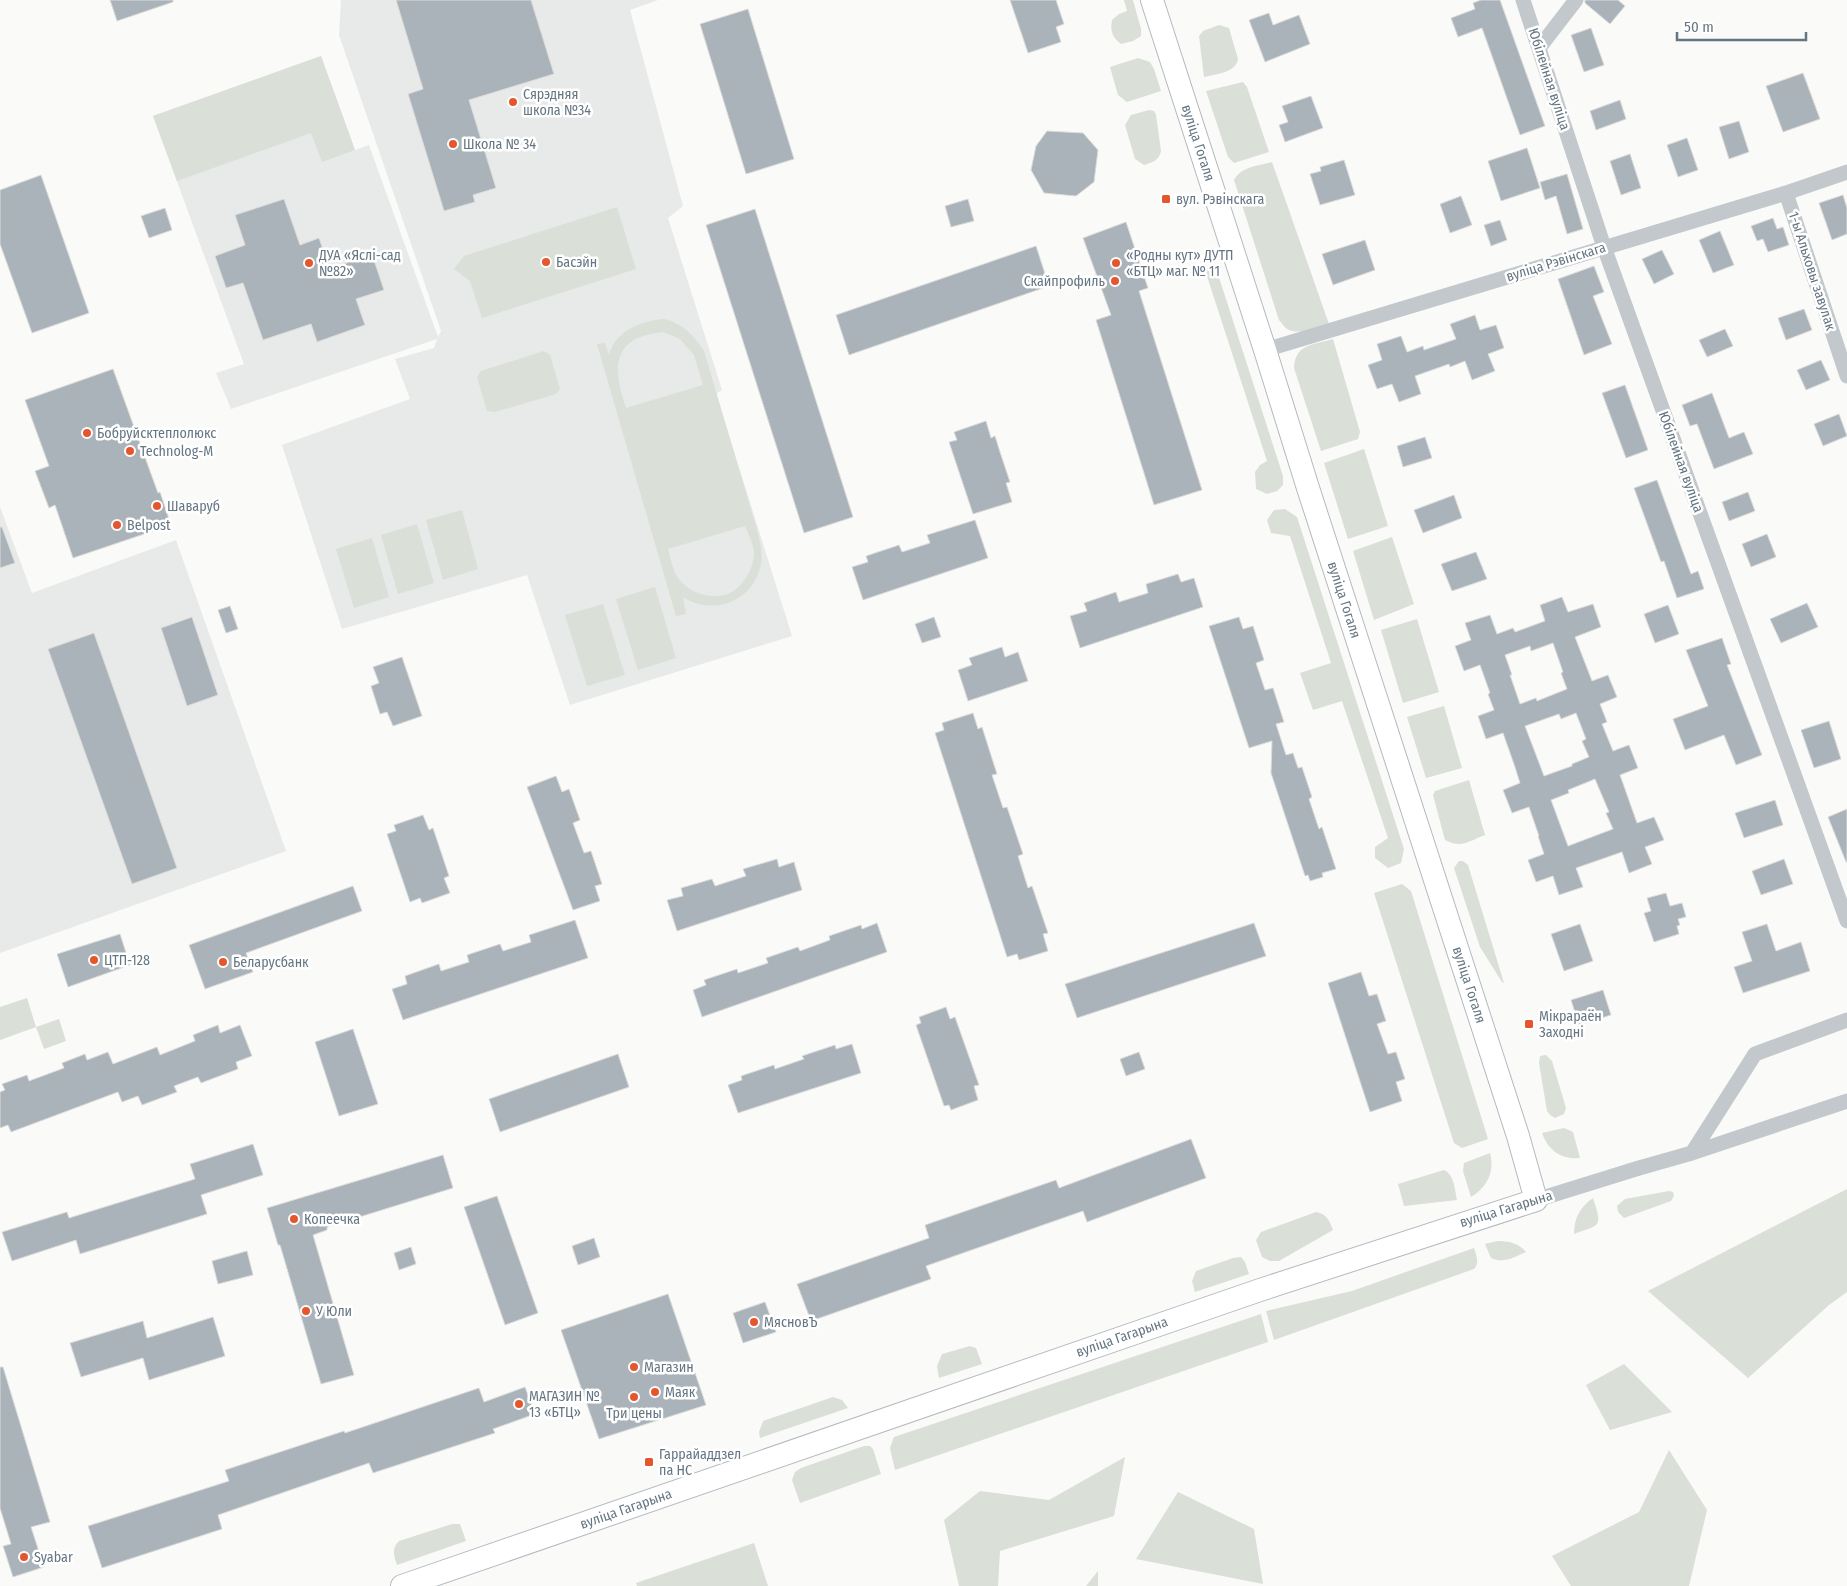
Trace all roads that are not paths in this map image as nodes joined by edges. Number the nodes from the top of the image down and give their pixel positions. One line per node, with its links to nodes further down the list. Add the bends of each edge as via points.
1 (1152, 0): 8 (main road, вуліца Гогаля)
2 (1523, 0): 4 (street, Юбілейная вуліца)
3 (1576, 0): 4 (street)
4 (1539, 48): 7 (street, Юбілейная вуліца)
5 (1847, 172): 6 (street, вуліца Рэвінскага)
6 (1786, 194): 7 (street, вуліца Рэвінскага); 9 (street, 1-ы Альховы завулак)
7 (1604, 247): 8 (street, вуліца Рэвінскага); 10 (street, Юбілейная вуліца)
8 (1265, 350): 14 (main road, вуліца Гогаля)
9 (1847, 376)
10 (1847, 921)
11 (1847, 1020): 13 (street, via 1755,1054)
12 (1847, 1101): 13 (street, вуліца Гагарына)
13 (1692, 1153): 14 (street, вуліца Гагарына)
14 (1536, 1200): 15 (main road, вуліца Гагарына, via 1260,1290)
15 (402, 1586)

